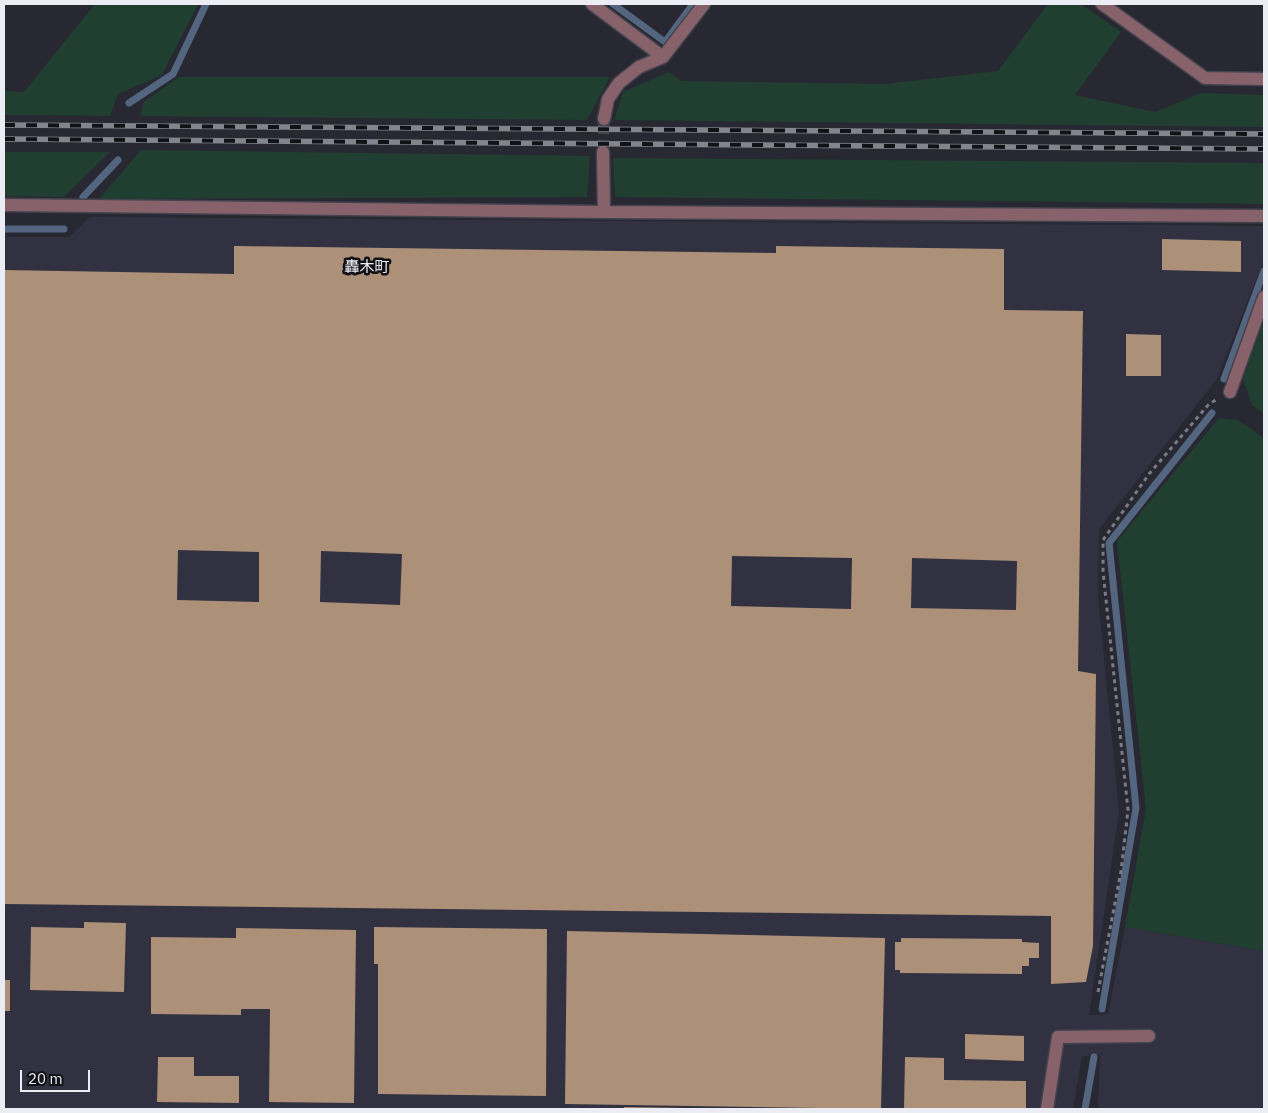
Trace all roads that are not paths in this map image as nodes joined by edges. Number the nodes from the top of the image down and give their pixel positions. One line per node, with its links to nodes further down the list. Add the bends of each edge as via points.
1 (592, 4): 4 (street)
2 (704, 4): 4 (street)
3 (1102, 4): 5 (street, via 1204,78)
4 (663, 57): 6 (street, via 639,67 619,83 608,99)
5 (1264, 79)
6 (604, 119)
7 (603, 152): 9 (street)
8 (4, 206): 9 (street)
9 (604, 212): 10 (street)
10 (1264, 216)
11 (1264, 297): 12 (street)
12 (1230, 392)
13 (1149, 1036): 14 (street, via 1058,1037)
14 (1047, 1109)

